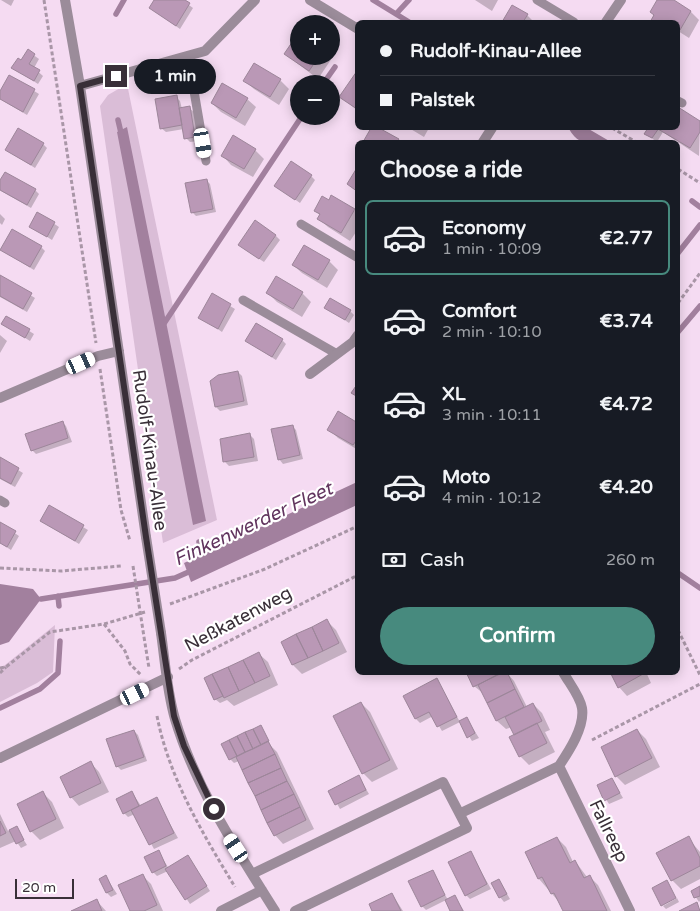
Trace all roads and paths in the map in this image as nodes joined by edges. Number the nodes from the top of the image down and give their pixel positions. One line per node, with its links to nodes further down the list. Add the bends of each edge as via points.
1 (44, 0): 25 (path)
2 (65, 0): 11 (street, Rudolf-Kinau-Allee)
3 (255, 0): 10 (street, via 205,51)
4 (310, 0): 9 (street)
5 (537, 0): 7 (lane)
6 (621, 0): 8 (street)
7 (571, 20)
8 (607, 20)
9 (355, 27)
10 (188, 56): 11 (street); 14 (lane)
11 (80, 86): 23 (street, Rudolf-Kinau-Allee)
12 (615, 130): 13 (path)
13 (633, 140)
14 (206, 161)
15 (680, 170): 16 (path)
16 (699, 183)
17 (301, 224): 18 (lane)
18 (355, 256)
19 (700, 273): 21 (path)
20 (243, 300): 24 (lane)
21 (680, 300)
22 (355, 339): 24 (street)
23 (119, 351): 25 (street); 45 (street, Rudolf-Kinau-Allee, bridge)
24 (337, 354): 26 (street)
25 (98, 356): 27 (street); 29 (path, via 121,510)
26 (310, 374)
27 (0, 398)
28 (355, 527): 34 (path, via 224,586)
29 (131, 550)
30 (133, 560): 38 (path, bridge)
31 (121, 566): 32 (path, via 61,571)
32 (0, 568)
33 (355, 577): 45 (path, Neßkatenweg, via 192,660)
34 (169, 604)
35 (150, 610): 36 (path)
36 (104, 624): 39 (path, via 50,632); 41 (path)
37 (680, 634): 44 (path)
38 (144, 637)
39 (6, 667): 40 (path); 42 (path)
40 (0, 668)
41 (134, 668)
42 (0, 673)
43 (565, 675): 47 (street, via 582,708 582,720)
44 (700, 675)
45 (168, 677): 48 (street); 51 (street, Rudolf-Kinau-Allee, via 174,716 196,774)
46 (700, 684): 47 (path)
47 (568, 752): 49 (street)
48 (0, 758)
49 (559, 766): 50 (street); 56 (street, Fallreep)
50 (461, 814): 51 (street, via 443,782); 55 (street, via 467,828)
51 (252, 874): 52 (street, Rudolf-Kinau-Allee)
52 (262, 890): 53 (street); 54 (street, Rudolf-Kinau-Allee)
53 (221, 911)
54 (275, 911)
55 (295, 911)
56 (630, 911)

